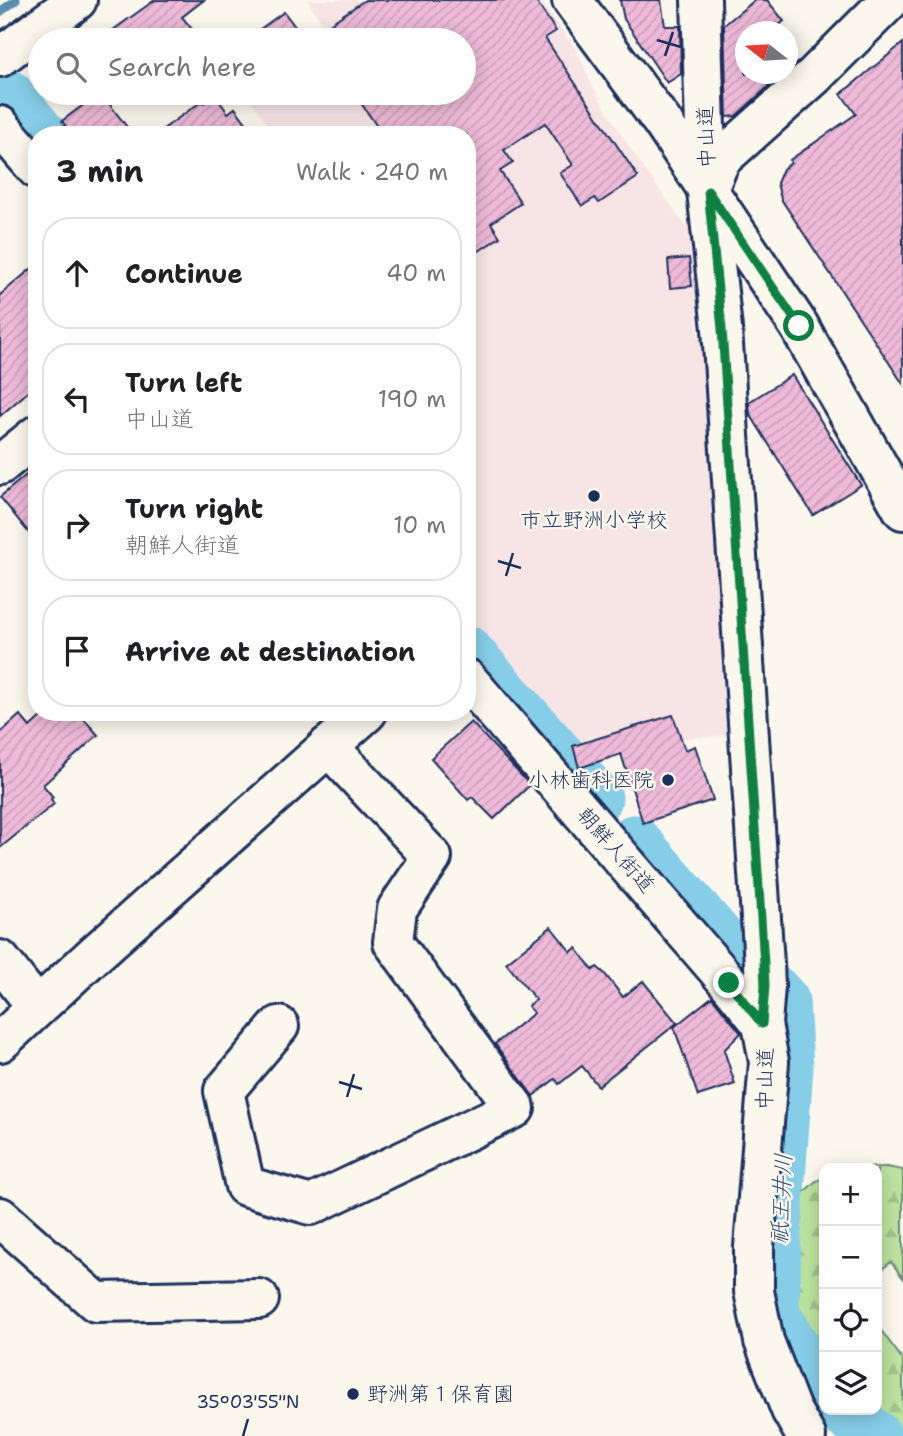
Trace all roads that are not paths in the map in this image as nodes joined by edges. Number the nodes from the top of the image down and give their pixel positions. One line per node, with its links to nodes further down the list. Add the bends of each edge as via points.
1 (76, 0): 5 (street)
2 (572, 0): 10 (street)
3 (701, 0): 10 (street, 中山道)
4 (890, 0): 10 (street, via 722,159)
5 (39, 28)
6 (28, 36): 7 (street)
7 (0, 57)
8 (0, 126): 9 (street)
9 (28, 159)
10 (708, 191): 13 (street, via 799,326); 19 (street, 中山道, via 722,329 765,986)
11 (28, 442): 12 (street)
12 (0, 464)
13 (903, 510)
14 (476, 689): 19 (street, 朝鮮人街道)
15 (357, 721): 16 (street)
16 (328, 746): 18 (street); 20 (street, via 432,858 397,909 393,942 515,1108 312,1205 245,1186 225,1091)
17 (0, 960): 18 (street)
18 (37, 1007): 21 (street)
19 (762, 1024): 24 (street, 中山道, via 769,1062 754,1291 764,1341)
20 (279, 1026)
21 (0, 1042)
22 (0, 1217): 23 (street, via 96,1302)
23 (259, 1299)
24 (806, 1436)

